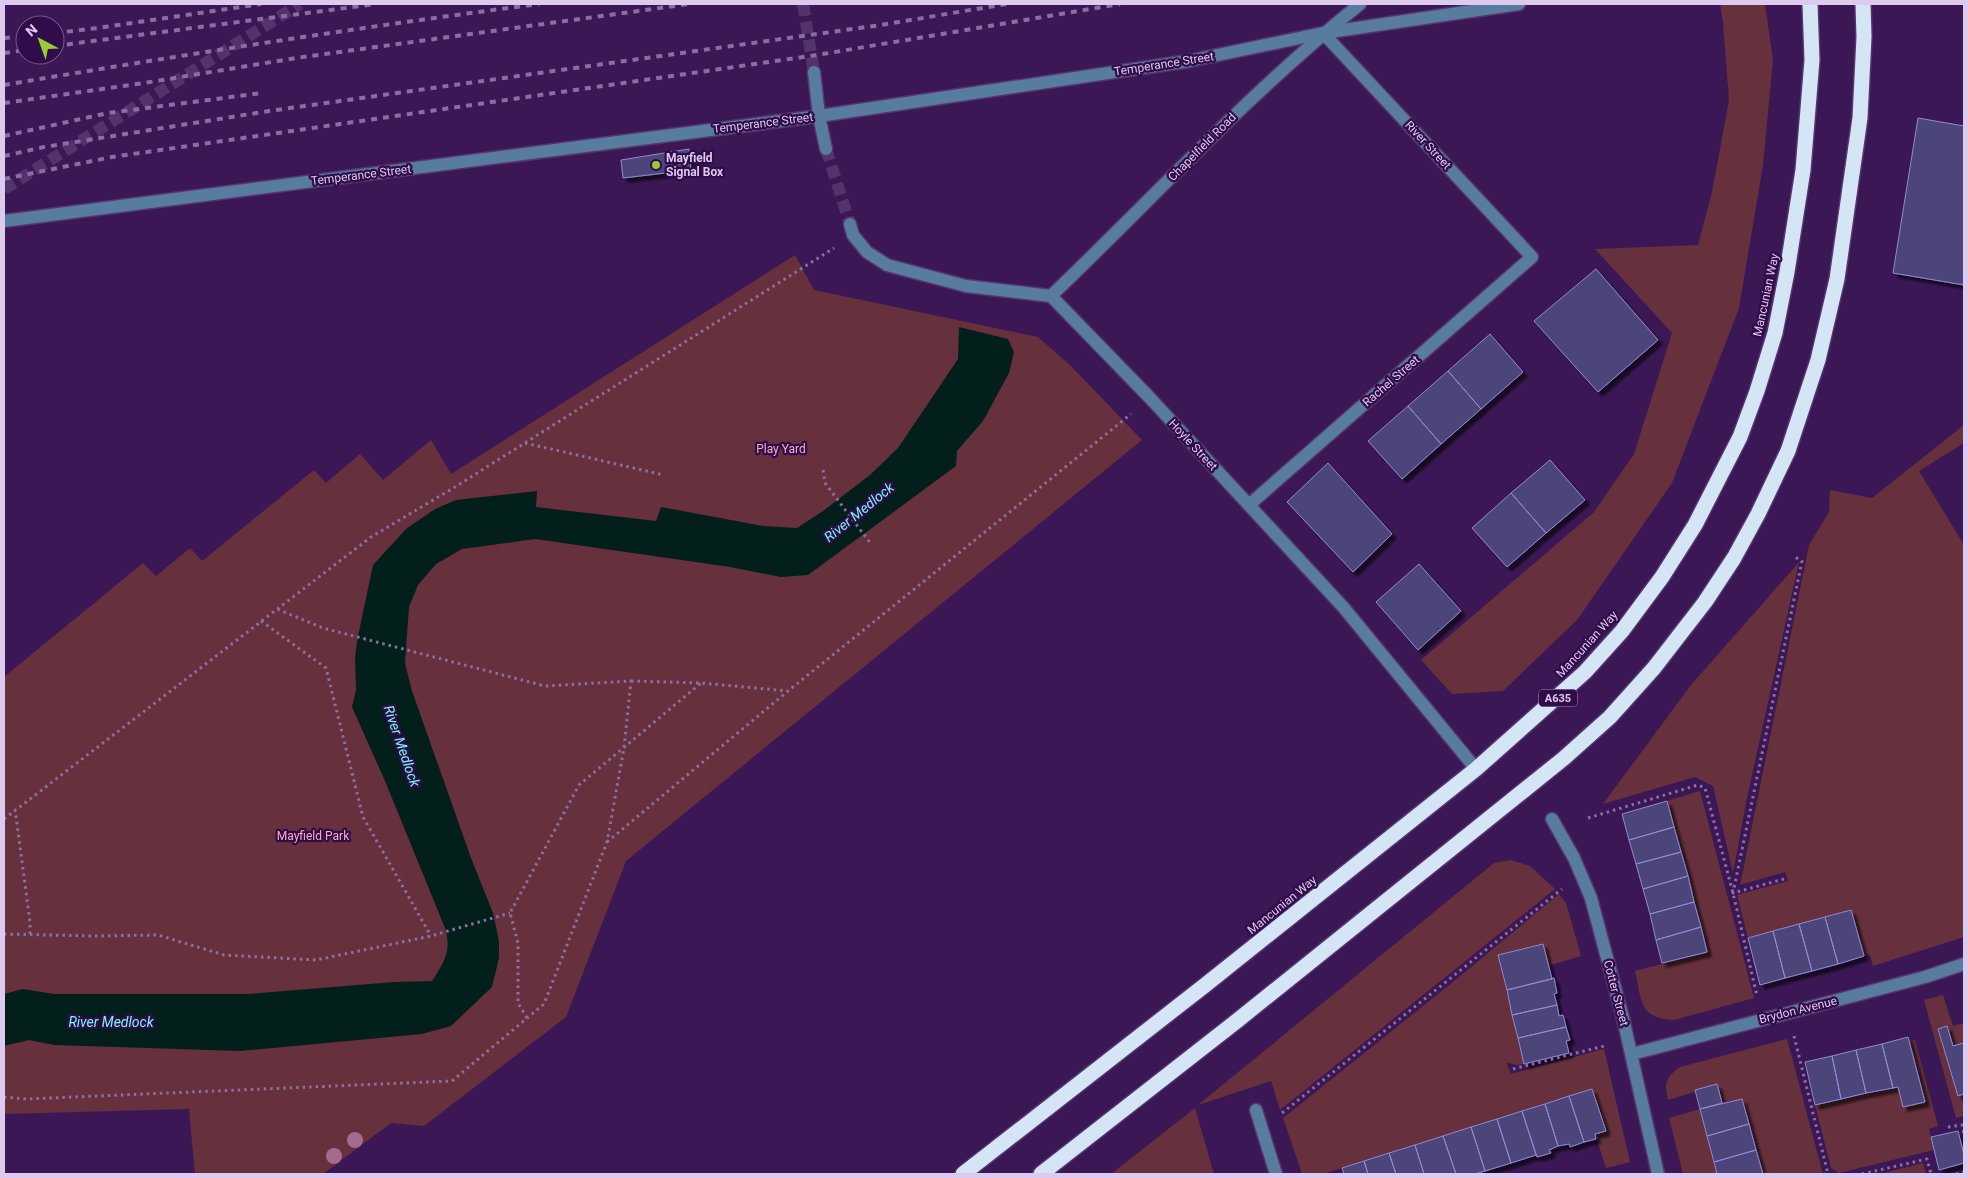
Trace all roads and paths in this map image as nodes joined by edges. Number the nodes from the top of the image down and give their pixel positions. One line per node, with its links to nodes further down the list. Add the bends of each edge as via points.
1 (1360, 4): 5 (street, Chapelfield Road)
2 (1519, 4): 5 (street, Temperance Street)
3 (1810, 4): 26 (highway, Mancunian Way / A635, via 1812,60 1803,170 1790,254 1775,332 1740,437 1695,524 1662,577 1622,631 1585,672)
4 (1863, 4): 53 (highway, via 1860,118 1837,279 1818,360 1788,451 1734,558 1705,602 1654,668 1610,717 1563,759)
5 (1323, 33): 7 (street, Temperance Street, via 1189,61); 11 (street, River Street); 12 (street, Chapelfield Road, via 1264,86)
6 (814, 72): 7 (street)
7 (819, 116): 8 (street); 9 (street, Temperance Street)
8 (826, 149)
9 (4, 221)
10 (852, 230): 12 (street, via 867,252 887,265 966,286); 14 (path)
11 (1532, 257): 17 (street, Rachel Street)
12 (1051, 296): 13 (street, Hoyle Street)
13 (1150, 398): 17 (street, Hoyle Street); 24 (path)
14 (525, 443): 16 (path); 20 (path, via 370,537)
15 (823, 470): 18 (path, via 825,483)
16 (664, 475)
17 (1250, 505): 26 (street, Hoyle Street, via 1344,608)
18 (871, 544)
19 (1792, 556): 34 (path, via 1802,561)
20 (277, 609): 21 (path); 22 (path, via 323,628 546,686)
21 (261, 621): 27 (path); 38 (path, via 326,668 363,817)
22 (631, 681): 23 (path); 25 (path)
23 (700, 683): 24 (path); 25 (path)
24 (788, 691): 31 (path)
25 (624, 748): 31 (path); 35 (path, via 580,784)
26 (1476, 769): 52 (highway, Mancunian Way / A635)
27 (15, 809): 29 (path); 37 (path)
28 (1588, 818): 34 (path, via 1698,785 1705,788)
29 (4, 819)
30 (1552, 819): 44 (street, Cotter Street, via 1591,898)
31 (607, 842): 41 (path, via 544,1004)
32 (1784, 879): 34 (path)
33 (1563, 888): 48 (path)
34 (1733, 894): 40 (path)
35 (510, 913): 38 (path); 41 (path, via 518,943 518,1003)
36 (4, 934): 37 (path)
37 (30, 936): 38 (path, via 158,935 224,955 316,960)
38 (431, 936)
39 (1964, 964): 44 (street, Brydon Avenue, via 1926,977)
40 (1759, 1002)
41 (527, 1018): 46 (path, via 452,1081 26,1099)
42 (1792, 1031): 56 (path)
43 (1609, 1045): 45 (path)
44 (1632, 1054): 55 (street, Cotter Street)
45 (1513, 1069)
46 (4, 1097)
47 (1256, 1110): 54 (street)
48 (1278, 1117)
49 (1948, 1128): 50 (path, via 1962,1125)
50 (1964, 1134)
51 (1964, 1172): 59 (path)
52 (963, 1174)
53 (1041, 1174)
54 (1276, 1174)
55 (1658, 1174)
56 (1828, 1174)
57 (1862, 1174): 58 (path, via 1927,1159)
58 (1931, 1174)
59 (1956, 1174)

